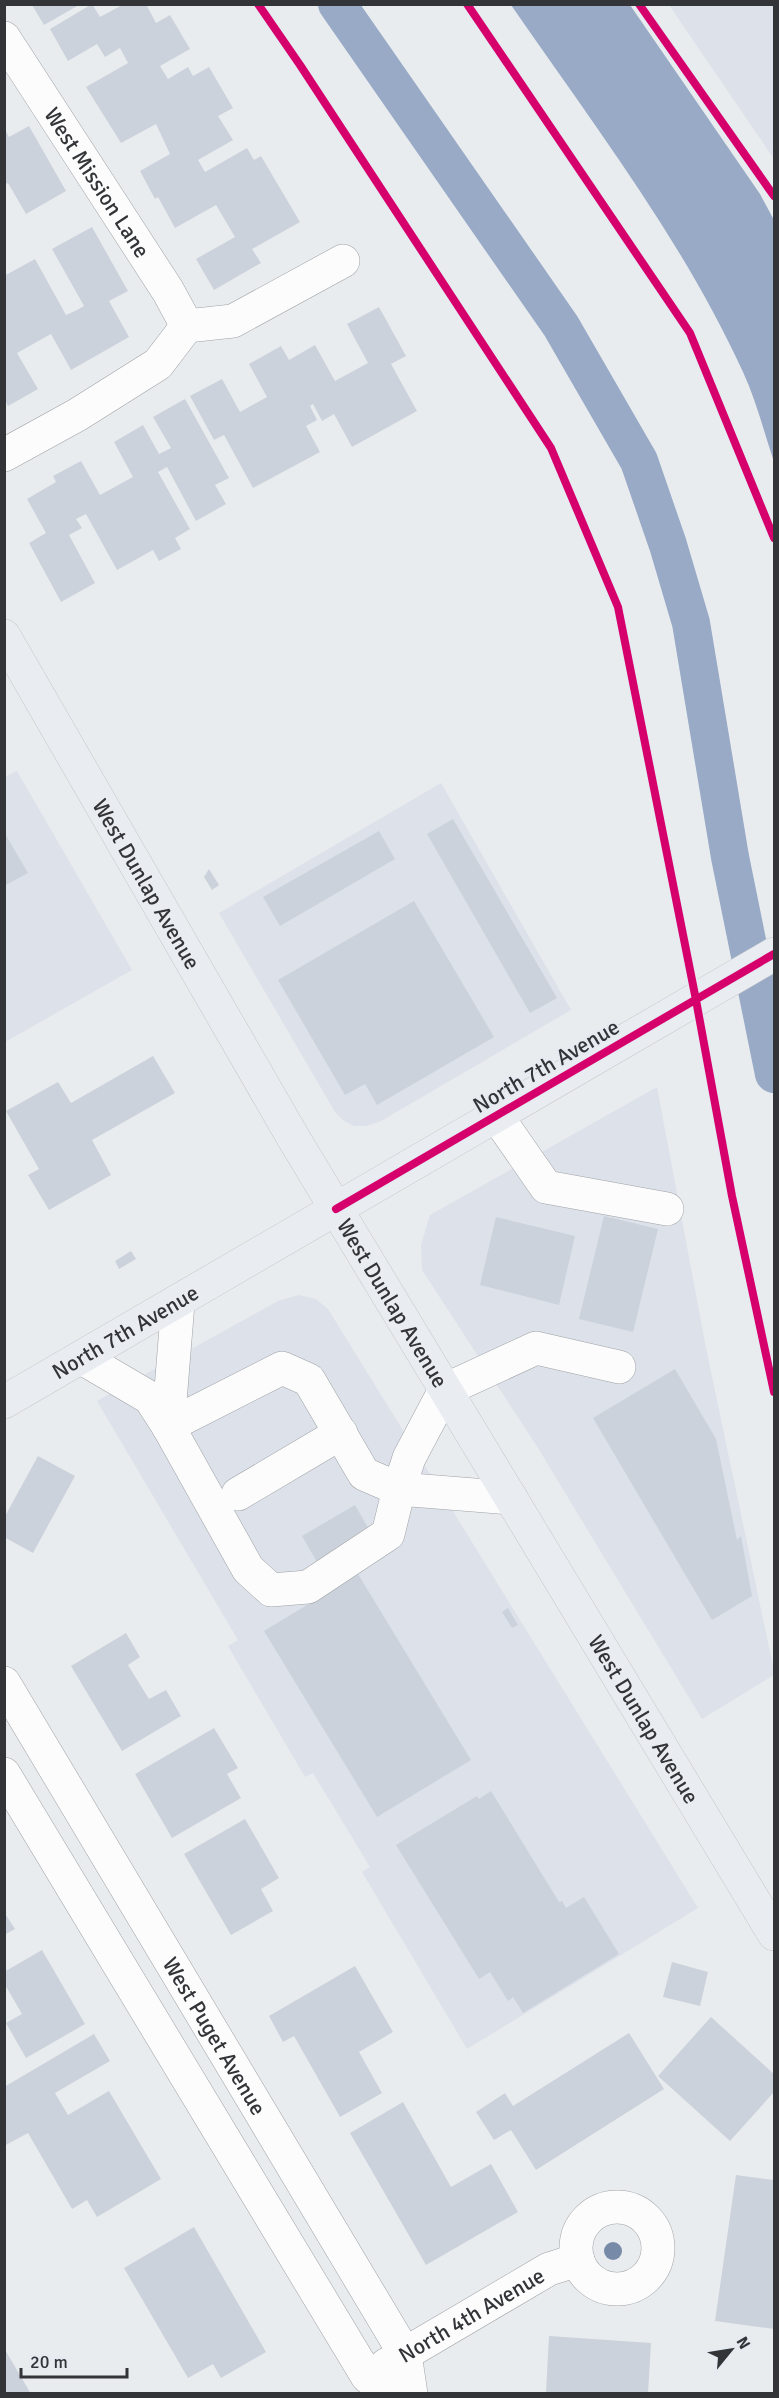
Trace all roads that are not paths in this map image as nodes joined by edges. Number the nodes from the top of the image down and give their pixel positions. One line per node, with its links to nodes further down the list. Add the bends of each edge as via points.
1 (5, 41): 3 (street, West Mission Lane)
2 (343, 261): 3 (street, via 233,321)
3 (187, 326): 4 (street, via 158,364)
4 (4, 455)
5 (4, 636): 8 (main road, West Dunlap Avenue)
6 (774, 954): 7 (main road, North 7th Avenue)
7 (496, 1115): 8 (main road, North 7th Avenue); 9 (street, via 546,1187)
8 (336, 1209): 10 (main road, North 7th Avenue); 13 (main road, West Dunlap Avenue)
9 (668, 1209)
10 (178, 1303): 11 (main road, North 7th Avenue); 15 (street)
11 (82, 1358): 14 (main road, North 7th Avenue); 15 (street, via 150,1398)
12 (619, 1367): 13 (street, via 536,1348)
13 (445, 1390): 17 (street, via 409,1458); 19 (main road, West Dunlap Avenue)
14 (4, 1402)
15 (168, 1426): 16 (street, via 282,1368 309,1380); 17 (street, via 248,1569 271,1590 308,1587 388,1534)
16 (341, 1433): 17 (street, via 364,1474); 18 (street)
17 (399, 1489): 19 (street)
18 (238, 1494)
19 (511, 1498): 22 (main road, West Dunlap Avenue)
20 (4, 1683): 23 (street, West Puget Avenue)
21 (4, 1774): 24 (street, West Puget Avenue)
22 (774, 1934)
23 (243, 2083): 24 (street); 26 (street, West Puget Avenue)
24 (204, 2105): 27 (street, West Puget Avenue)
25 (578, 2260): 26 (street, North 4th Avenue, via 549,2269)
26 (405, 2354): 27 (street, North 4th Avenue); 28 (street, West Puget Avenue)
27 (377, 2385)
28 (411, 2394)

